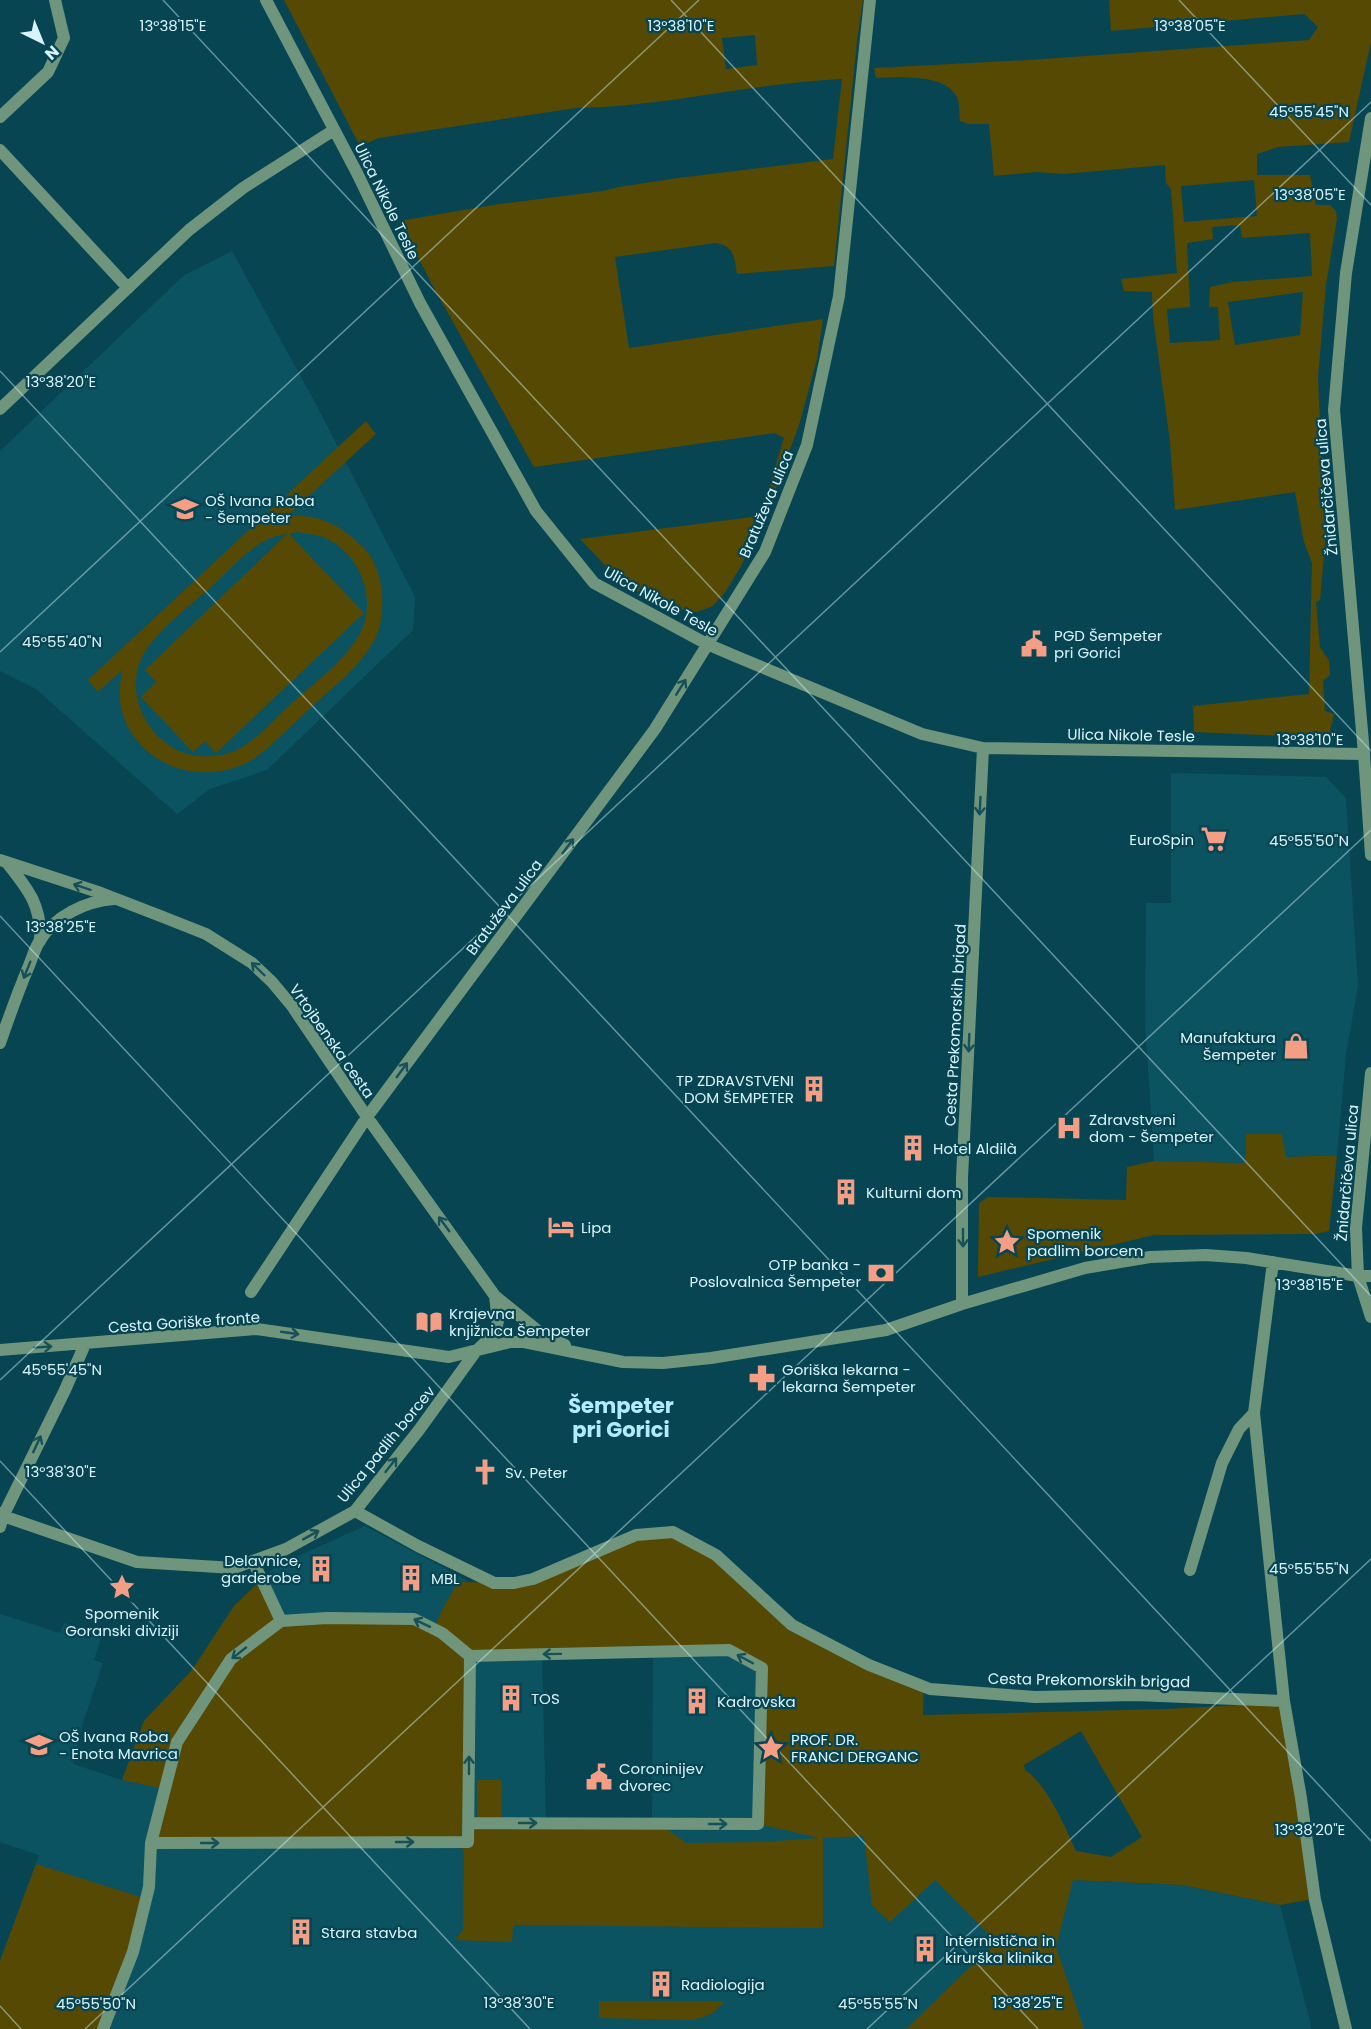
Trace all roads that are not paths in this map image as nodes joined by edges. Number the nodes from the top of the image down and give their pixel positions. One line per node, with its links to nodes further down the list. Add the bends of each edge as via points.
1 (55, 0): 4 (street, via 64,38 48,72)
2 (266, 0): 6 (street, Ulica Nikole Tesle)
3 (870, 0): 10 (street, Bratuževa ulica, via 839,296 807,445 765,552)
4 (0, 117)
5 (1371, 118): 12 (street, Žnidarčičeva ulica, via 1346,273 1334,410)
6 (334, 130): 8 (street, via 243,188 189,230); 10 (street, Ulica Nikole Tesle, via 420,303 536,511 594,584)
7 (0, 150): 8 (street)
8 (128, 288): 9 (street)
9 (0, 409)
10 (707, 644): 11 (street, Ulica Nikole Tesle, via 922,734); 19 (street, Bratuževa ulica, one-way to 10, via 655,729)
11 (983, 748): 12 (street, Ulica Nikole Tesle); 25 (street, Cesta Prekomorskih brigad, one-way to 25, via 962,1179)
12 (1364, 754): 13 (street, Žnidarčičeva ulica)
13 (1371, 855)
14 (3, 862): 15 (street, Vrtojbenska cesta, one-way to 14); 16 (street, via 26,886 35,904 40,917)
15 (116, 899): 16 (street, via 67,914); 19 (street, Vrtojbenska cesta, one-way to 15, via 292,1006 252,963 206,934)
16 (39, 941): 17 (street, one-way to 17)
17 (0, 1042)
18 (1371, 1073): 21 (street, Žnidarčičeva ulica, via 1356,1228)
19 (367, 1117): 23 (street, Vrtojbenska cesta); 24 (street, Vrtojbenska cesta, one-way to 19)
20 (1272, 1262): 21 (street); 25 (street, via 1206,1255 1150,1257 1085,1268); 31 (street)
21 (1358, 1276): 22 (street); 26 (street)
22 (1371, 1276)
23 (252, 1292)
24 (495, 1296): 29 (street, Ulica padlih borcev, via 495,1333); 30 (street, Vrtojbenska cesta, via 538,1331)
25 (962, 1304): 30 (street, via 886,1330 711,1358 623,1362)
26 (1371, 1317)
27 (85, 1344): 28 (street, Cesta Goriške fronte, one-way to 27); 29 (street, Cesta Goriške fronte, one-way to 29, via 258,1329 449,1357); 33 (street, Ulica padlih borcev, one-way to 27)
28 (0, 1350)
29 (476, 1351): 30 (street, Cesta Goriške fronte, via 510,1342); 32 (street, Ulica padlih borcev, one-way to 29)
30 (577, 1351)
31 (1254, 1413): 35 (street, via 1239,1429 1222,1463); 38 (street)
32 (355, 1511): 34 (street, Ulica padlih borcev, one-way to 32, via 286,1549); 38 (street, Cesta Prekomorskih brigad, via 494,1583 533,1579 636,1535 673,1532 716,1555 792,1625 869,1665 930,1689 1035,1696 1135,1695)
33 (1, 1519): 34 (street, Ulica padlih borcev, via 137,1562 234,1569)
34 (253, 1561): 36 (street)
35 (1190, 1570)
36 (281, 1622): 37 (street, one-way to 36, via 442,1633 414,1618); 40 (street, one-way to 40, via 231,1659 177,1742)
37 (470, 1656): 39 (street, one-way to 37); 39 (street, one-way to 37, via 758,1824 762,1668 729,1650)
38 (1284, 1701): 42 (street, via 1315,1900)
39 (469, 1823): 40 (street, one-way to 39, via 468,1842)
40 (152, 1843): 41 (street, via 149,1887 133,1952)
41 (103, 2029)
42 (1346, 2029)

